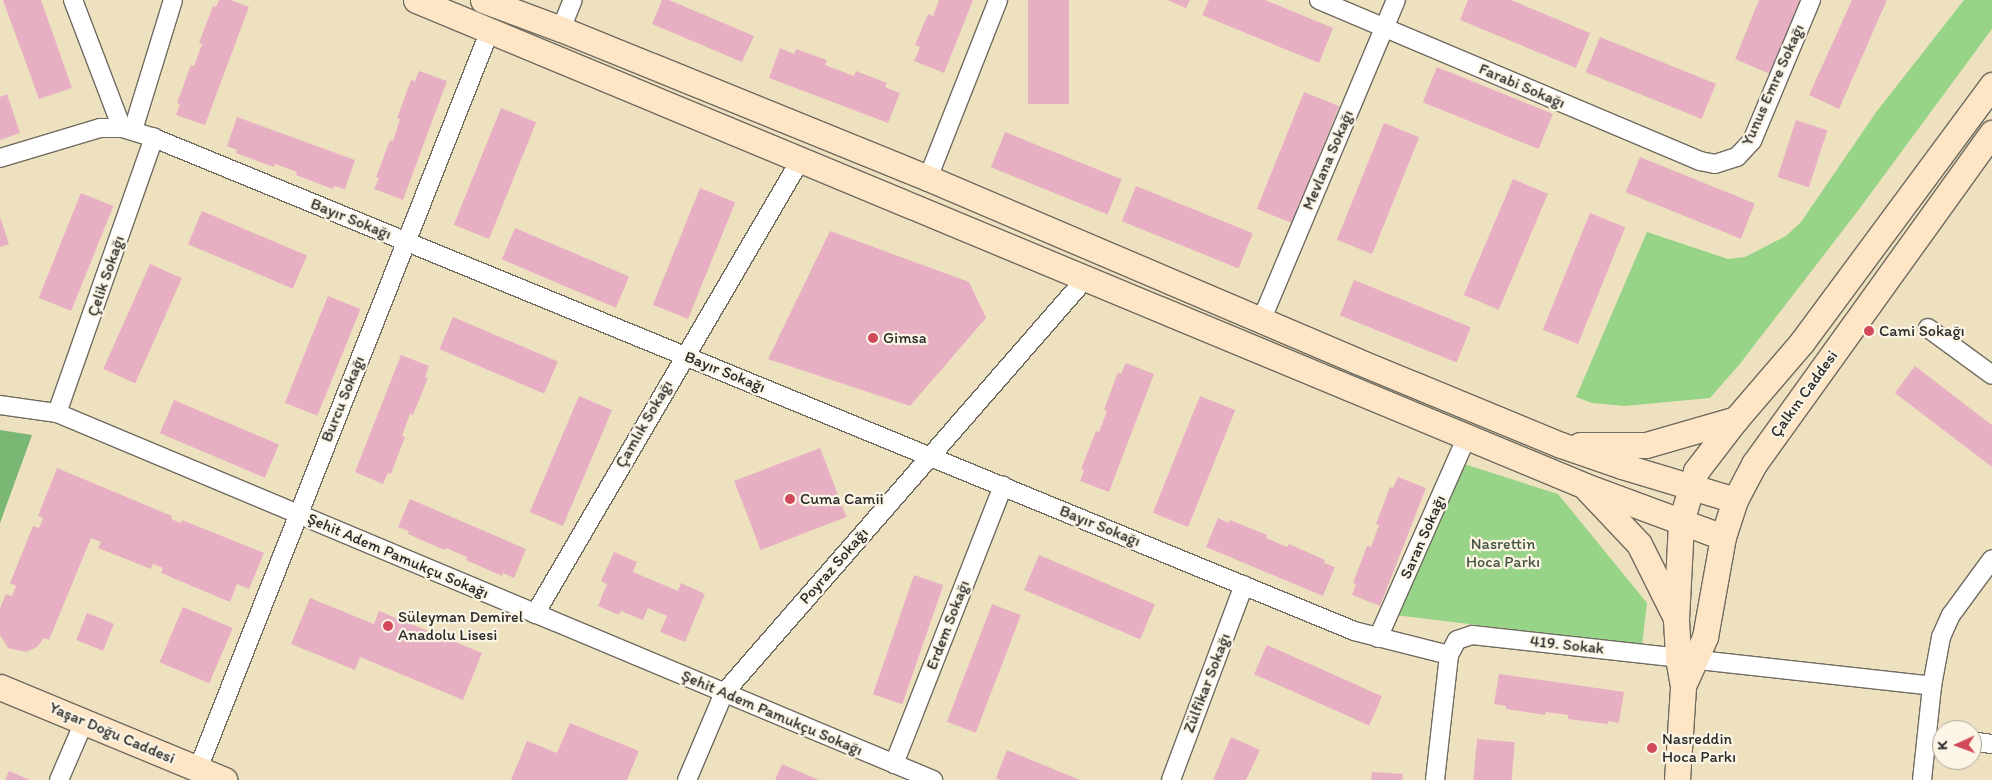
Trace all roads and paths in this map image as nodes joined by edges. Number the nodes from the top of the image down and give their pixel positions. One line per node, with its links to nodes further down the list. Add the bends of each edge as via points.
1 (73, 0): 14 (street)
2 (173, 0): 14 (street)
3 (416, 0): 12 (main road)
4 (483, 0): 11 (main road)
5 (573, 0): 11 (street)
6 (998, 0): 20 (street)
7 (1318, 0): 10 (street, Farabi Sokağı)
8 (1396, 0): 10 (street, Mevlana Sokağı)
9 (1811, 0): 19 (street, Yunus Emre Sokağı, via 1752,141 1741,154)
10 (1384, 28): 19 (street, Farabi Sokağı, via 1700,161); 23 (street, Mevlana Sokağı)
11 (561, 29): 20 (main road)
12 (490, 30): 18 (main road); 21 (street, Burcu Sokağı)
13 (1992, 85): 29 (main road, Çalkın Caddesi, via 1802,342)
14 (127, 129): 16 (street, Bayır Sokağı); 17 (street, Bayır Sokağı, via 100,128 81,132)
15 (1992, 133): 36 (main road, Çalkın Caddesi, via 1754,464)
16 (154, 138): 21 (street, Bayır Sokağı); 28 (street, Çelik Sokağı)
17 (0, 158)
18 (801, 159): 22 (main road); 25 (street, Çamlık Sokağı)
19 (1726, 162)
20 (928, 178): 23 (main road)
21 (406, 241): 25 (street, Bayır Sokağı); 37 (street, Burcu Sokağı)
22 (1086, 278): 30 (main road); 32 (street, Poyraz Sokağı)
23 (1261, 321): 31 (main road)
24 (1928, 328): 26 (street)
25 (684, 356): 32 (street, Bayır Sokağı); 42 (street, Çamlık Sokağı)
26 (1992, 374)
27 (0, 405): 28 (street, Şehit Adem Pamukçu Sokağı)
28 (57, 414): 37 (street, Şehit Adem Pamukçu Sokağı)
29 (1736, 419): 31 (main road, via 1646,445); 35 (main road, Çalkın Caddesi, via 1696,471)
30 (1467, 436): 34 (main road); 44 (street, Saran Sokağı)
31 (1561, 445): 35 (main road)
32 (929, 456): 33 (street, Bayır Sokağı); 49 (street, Poyraz Sokağı)
33 (1003, 486): 41 (street, Bayır Sokağı); 53 (street, Erdem Sokağı)
34 (1585, 486): 38 (main road); 43 (main road, Çalkın Caddesi, via 1639,544)
35 (1690, 486): 36 (main road); 38 (main road, Çalkın Caddesi)
36 (1735, 500): 39 (main road, Çalkın Caddesi)
37 (297, 514): 42 (street, Şehit Adem Pamukçu Sokağı); 54 (street, Burcu Sokağı)
38 (1681, 522): 39 (main road); 43 (main road, Çalkın Caddesi)
39 (1723, 537): 46 (main road, Çalkın Caddesi, via 1705,638)
40 (1992, 559): 47 (street, via 1946,626)
41 (1244, 586): 44 (street, Bayır Sokağı); 59 (street, Zülfikar Sokağı)
42 (535, 614): 49 (street, Şehit Adem Pamukçu Sokağı)
43 (1676, 619): 46 (main road, Çalkın Caddesi)
44 (1378, 638): 45 (street, Bayır Sokağı)
45 (1453, 647): 46 (street, 419. Sokak, via 1472,635); 60 (street)
46 (1687, 658): 47 (street, 419. Sokak); 61 (main road, Çalkın Caddesi)
47 (1932, 686): 50 (street)
48 (0, 687): 51 (main road, Yaşar Doğu Caddesi)
49 (724, 693): 53 (street, Şehit Adem Pamukçu Sokağı); 57 (street, Poyraz Sokağı)
50 (1933, 720)
51 (84, 722): 54 (main road, Yaşar Doğu Caddesi); 55 (street)
52 (1932, 742): 62 (street)
53 (894, 764): 58 (street, Şehit Adem Pamukçu Sokağı)
54 (198, 769): 56 (main road, Yaşar Doğu Caddesi)
55 (59, 780)
56 (224, 780)
57 (687, 780)
58 (933, 780)
59 (1171, 780)
60 (1435, 780)
61 (1677, 780)
62 (1922, 780)

